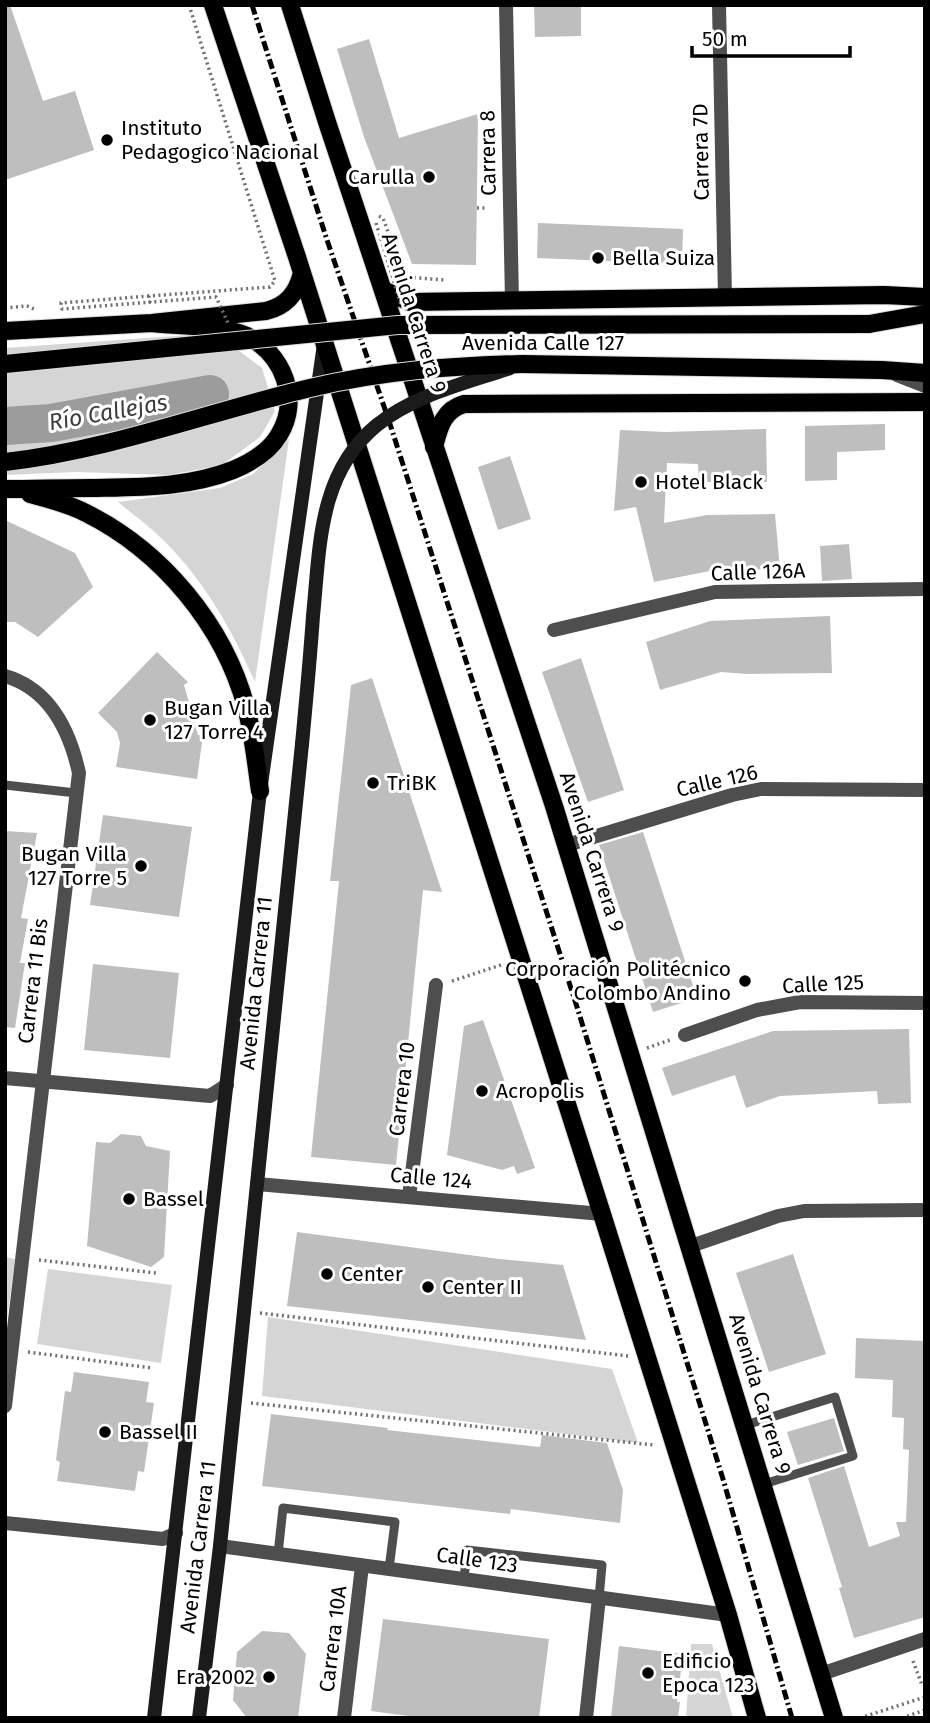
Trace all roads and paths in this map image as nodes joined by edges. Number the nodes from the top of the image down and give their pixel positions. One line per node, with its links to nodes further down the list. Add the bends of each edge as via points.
1 (189, 5): 19 (path, bridge, via 275,281 270,286 61,303 62,309 216,297)
2 (213, 5): 10 (main road)
3 (290, 5): 12 (main road, Avenida Carrera 9)
4 (506, 5): 15 (street, Carrera 8)
5 (719, 5): 13 (street, Carrera 7D)
6 (477, 208): 7 (path)
7 (488, 208)
8 (384, 222): 11 (path, via 404,277)
9 (376, 223): 16 (path, bridge)
10 (302, 273): 18 (main road, via 294,295 273,309); 21 (main road)
11 (446, 280)
12 (383, 290): 15 (main road, via 410,302); 28 (main road, Avenida Carrera 9)
13 (725, 297): 14 (main road); 15 (main road)
14 (925, 297)
15 (512, 301)
16 (402, 310)
17 (925, 314): 22 (main road, Avenida Calle 127, bridge, via 869,324 398,325)
18 (152, 323): 20 (main road); 30 (main road, via 240,334 271,354 285,378 289,398 285,421 268,449 236,468 180,484)
19 (227, 323)
20 (5, 331)
21 (324, 342): 36 (main road, Avenida Carrera 11); 39 (main road)
22 (5, 364)
23 (522, 364): 24 (main road, Avenida Calle 127); 29 (main road, Avenida Calle 127, bridge, via 426,368 312,388 82,450); 49 (main road, Avenida Carrera 11, bridge, via 439,392 377,425 340,472 322,520)
24 (882, 370): 25 (main road, Avenida Calle 127); 26 (street)
25 (925, 373)
26 (925, 386)
27 (925, 402): 28 (main road, via 464,404 446,414)
28 (434, 447): 38 (main road, Avenida Carrera 9)
29 (5, 463)
30 (9, 489): 36 (main road, via 86,513 156,561 186,593 231,665 245,705)
31 (925, 589): 32 (street, Calle 126A, via 715,592)
32 (554, 631)
33 (5, 676): 37 (street, Carrera 11 Bis, via 38,695 59,717 79,773)
34 (5, 785): 37 (lane)
35 (925, 790): 38 (street, Calle 126, via 761,789)
36 (260, 791): 46 (main road, Avenida Carrera 11)
37 (76, 793): 45 (street, Carrera 11 Bis)
38 (567, 845): 43 (main road, Avenida Carrera 9)
39 (520, 960): 40 (path); 52 (main road)
40 (436, 985): 50 (street, Carrera 10)
41 (925, 1003): 42 (street, Calle 125, via 800,1002 757,1010)
42 (685, 1035): 43 (path)
43 (631, 1054): 53 (main road, Avenida Carrera 9)
44 (5, 1078): 45 (street)
45 (42, 1081): 47 (street); 54 (street, Carrera 11 Bis)
46 (227, 1085): 47 (street); 48 (main road, Avenida Carrera 11)
47 (210, 1096): 48 (street)
48 (223, 1114): 66 (main road, Avenida Carrera 11)
49 (257, 1184): 50 (street, Calle 124); 56 (main road, Avenida Carrera 11)
50 (409, 1197): 52 (street, Calle 124)
51 (925, 1210): 53 (street, via 778,1216)
52 (602, 1214): 58 (main road)
53 (691, 1247): 62 (main road, Avenida Carrera 9)
54 (22, 1258): 55 (path); 57 (street, Carrera 11 Bis)
55 (156, 1273)
56 (244, 1310): 58 (path); 60 (main road, Avenida Carrera 11)
57 (12, 1350): 59 (path); 61 (street, Carrera 11 Bis)
58 (646, 1358): 63 (main road)
59 (152, 1368)
60 (235, 1401): 63 (path); 67 (main road, Avenida Carrera 11)
61 (5, 1406)
62 (746, 1425): 64 (main road, Avenida Carrera 9); 64 (lane, via 835,1397 853,1456)
63 (674, 1447): 73 (main road)
64 (764, 1484): 76 (main road, Avenida Carrera 9)
65 (5, 1523): 66 (street)
66 (170, 1536): 80 (main road, Avenida Carrera 11, via 174,1550)
67 (220, 1546): 68 (street, Calle 123); 81 (main road, Avenida Carrera 11)
68 (278, 1554): 69 (street, Calle 123); 70 (lane, via 284,1508 395,1522)
69 (362, 1566): 70 (street, Calle 123); 82 (street, Carrera 10A)
70 (389, 1569): 71 (street, Calle 123)
71 (464, 1579): 72 (street, Calle 123); 72 (lane, via 467,1550 602,1565)
72 (599, 1598): 73 (street, Calle 123); 83 (street)
73 (727, 1615): 84 (main road)
74 (925, 1639): 75 (street)
75 (907, 1645): 76 (street); 77 (path)
76 (821, 1674): 85 (main road, Avenida Carrera 9)
77 (925, 1684)
78 (925, 1697): 86 (path)
79 (925, 1710): 87 (path)
80 (154, 1718)
81 (198, 1718)
82 (344, 1718)
83 (586, 1718)
84 (757, 1718)
85 (834, 1718)
86 (860, 1718)
87 (902, 1718)

